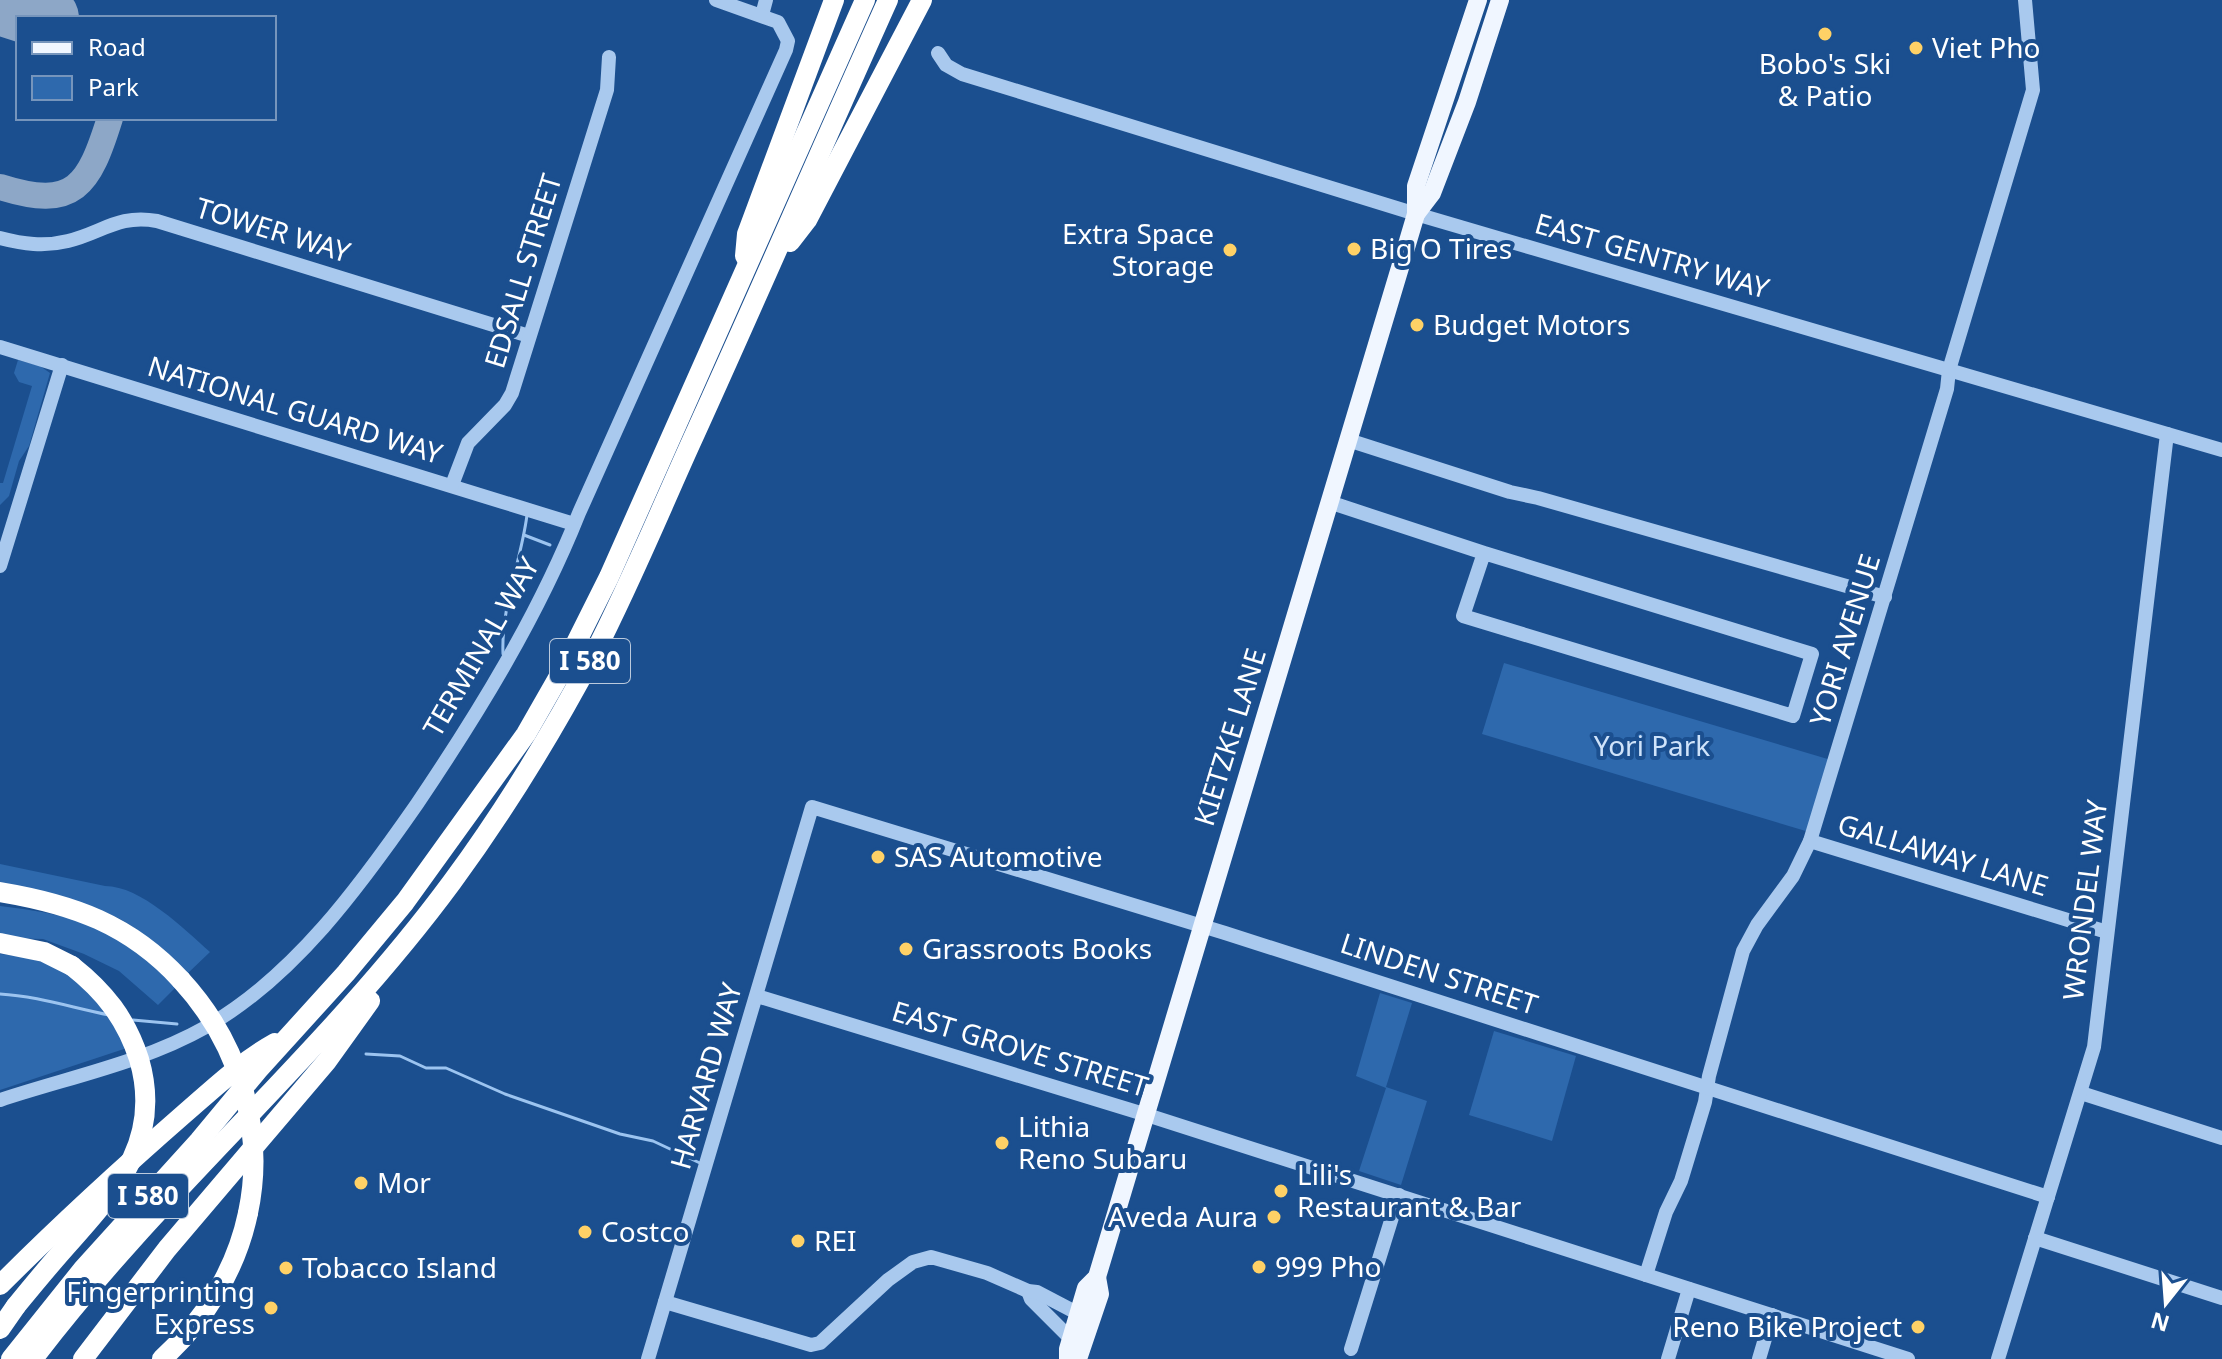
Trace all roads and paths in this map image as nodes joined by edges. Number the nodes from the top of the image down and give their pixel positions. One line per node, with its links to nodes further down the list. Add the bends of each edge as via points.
1 (716, 0): 10 (street)
2 (766, 0): 10 (street)
3 (834, 0): 16 (highway, via 747,234)
4 (865, 0): 16 (highway, I 580)
5 (888, 0): 15 (highway, I 580)
6 (922, 0): 15 (highway, via 807,220)
7 (1478, 0): 13 (main road, KIETZKE LANE, via 1416,186)
8 (1500, 0): 13 (main road, KIETZKE LANE, via 1432,193)
9 (2025, 0): 20 (street, YORI AVENUE, via 2033,90)
10 (762, 15): 26 (street, TERMINAL WAY, via 783,28 786,50)
11 (938, 53): 13 (street, EAST GENTRY WAY, via 962,74)
12 (609, 57): 17 (street, EDSALL STREET, via 607,90)
13 (1416, 214): 20 (street, EAST GENTRY WAY); 22 (main road, KIETZKE LANE)
14 (0, 238): 17 (street, TOWER WAY, via 47,245 118,221 150,220)
15 (774, 260): 37 (highway, I 580, via 593,655 501,811)
16 (745, 272): 40 (highway, I 580, via 604,588 526,734 405,902)
17 (529, 336): 24 (street, EDSALL STREET, via 512,393 468,443)
18 (0, 347): 19 (street, NATIONAL GUARD WAY)
19 (62, 365): 24 (street, NATIONAL GUARD WAY); 28 (street)
20 (1949, 370): 21 (street, EAST GENTRY WAY); 29 (street, YORI AVENUE)
21 (2167, 434): 23 (street, EAST GENTRY WAY); 36 (street, WRONDEL WAY)
22 (1348, 440): 25 (main road, KIETZKE LANE); 29 (street, via 1510,492)
23 (2222, 450)
24 (452, 485): 26 (street, NATIONAL GUARD WAY)
25 (1329, 502): 27 (street); 35 (main road, KIETZKE LANE)
26 (574, 524): 43 (street, TERMINAL WAY, via 556,569 466,730 384,851 305,945 245,1001 204,1028 128,1061)
27 (1484, 553): 27 (street, via 1812,654 1793,716 1463,616)
28 (0, 566)
29 (1885, 597): 31 (street, YORI AVENUE)
30 (812, 807): 35 (street, LINDEN STREET); 39 (street, HARVARD WAY)
31 (1810, 841): 36 (street, GALLAWAY LANE); 41 (street, YORI AVENUE, via 1743,951)
32 (0, 892): 34 (highway)
33 (0, 899): 34 (highway)
34 (73, 909): 64 (highway, bridge, via 124,932 168,966 205,1008 240,1077 253,1135 253,1184 234,1259 201,1318)
35 (1202, 925): 41 (street, LINDEN STREET); 44 (main road, KIETZKE LANE)
36 (2107, 932): 42 (street, WRONDEL WAY, via 2094,1047)
37 (405, 942): 62 (highway, I 580, via 119,1254); 63 (highway, via 327,1061 167,1249)
38 (8, 944): 58 (highway, bridge, via 44,952 72,966 105,994 128,1030 144,1078 145,1117 125,1175)
39 (757, 996): 44 (street, EAST GROVE STREET); 55 (street, HARVARD WAY)
40 (289, 1035): 51 (highway, via 251,1056 207,1093); 61 (highway, I 580)
41 (1707, 1088): 47 (street, LINDEN STREET); 49 (street, YORI AVENUE, via 1681,1181)
42 (2081, 1093): 45 (street); 47 (street, WRONDEL WAY)
43 (0, 1100)
44 (1147, 1115): 46 (street, EAST GROVE STREET); 50 (main road, KIETZKE LANE)
45 (2222, 1138)
46 (1399, 1195): 49 (street, EAST GROVE STREET); 60 (street)
47 (2048, 1197): 48 (street, WRONDEL WAY)
48 (2035, 1238): 54 (street); 70 (street, WRONDEL WAY)
49 (1646, 1275): 52 (street, EAST GROVE STREET)
50 (1097, 1277): 56 (main road, KIETZKE LANE, via 1086,1288); 59 (main road, KIETZKE LANE, via 1100,1294)
51 (0, 1285)
52 (1689, 1289): 57 (street, EAST GROVE STREET); 67 (street)
53 (1028, 1291): 55 (street, via 931,1257 913,1262 820,1343 808,1345); 56 (street); 59 (street)
54 (2222, 1298)
55 (665, 1302): 65 (street, HARVARD WAY)
56 (1079, 1314): 59 (main road, KIETZKE LANE)
57 (1772, 1315): 68 (street); 69 (street, EAST GROVE STREET)
58 (0, 1329)
59 (1078, 1347): 66 (main road, KIETZKE LANE)
60 (1351, 1349)
61 (11, 1359)
62 (33, 1359)
63 (83, 1359)
64 (162, 1359)
65 (648, 1359)
66 (1068, 1359)
67 (1668, 1359)
68 (1759, 1359)
69 (1908, 1359)
70 (1998, 1359)

